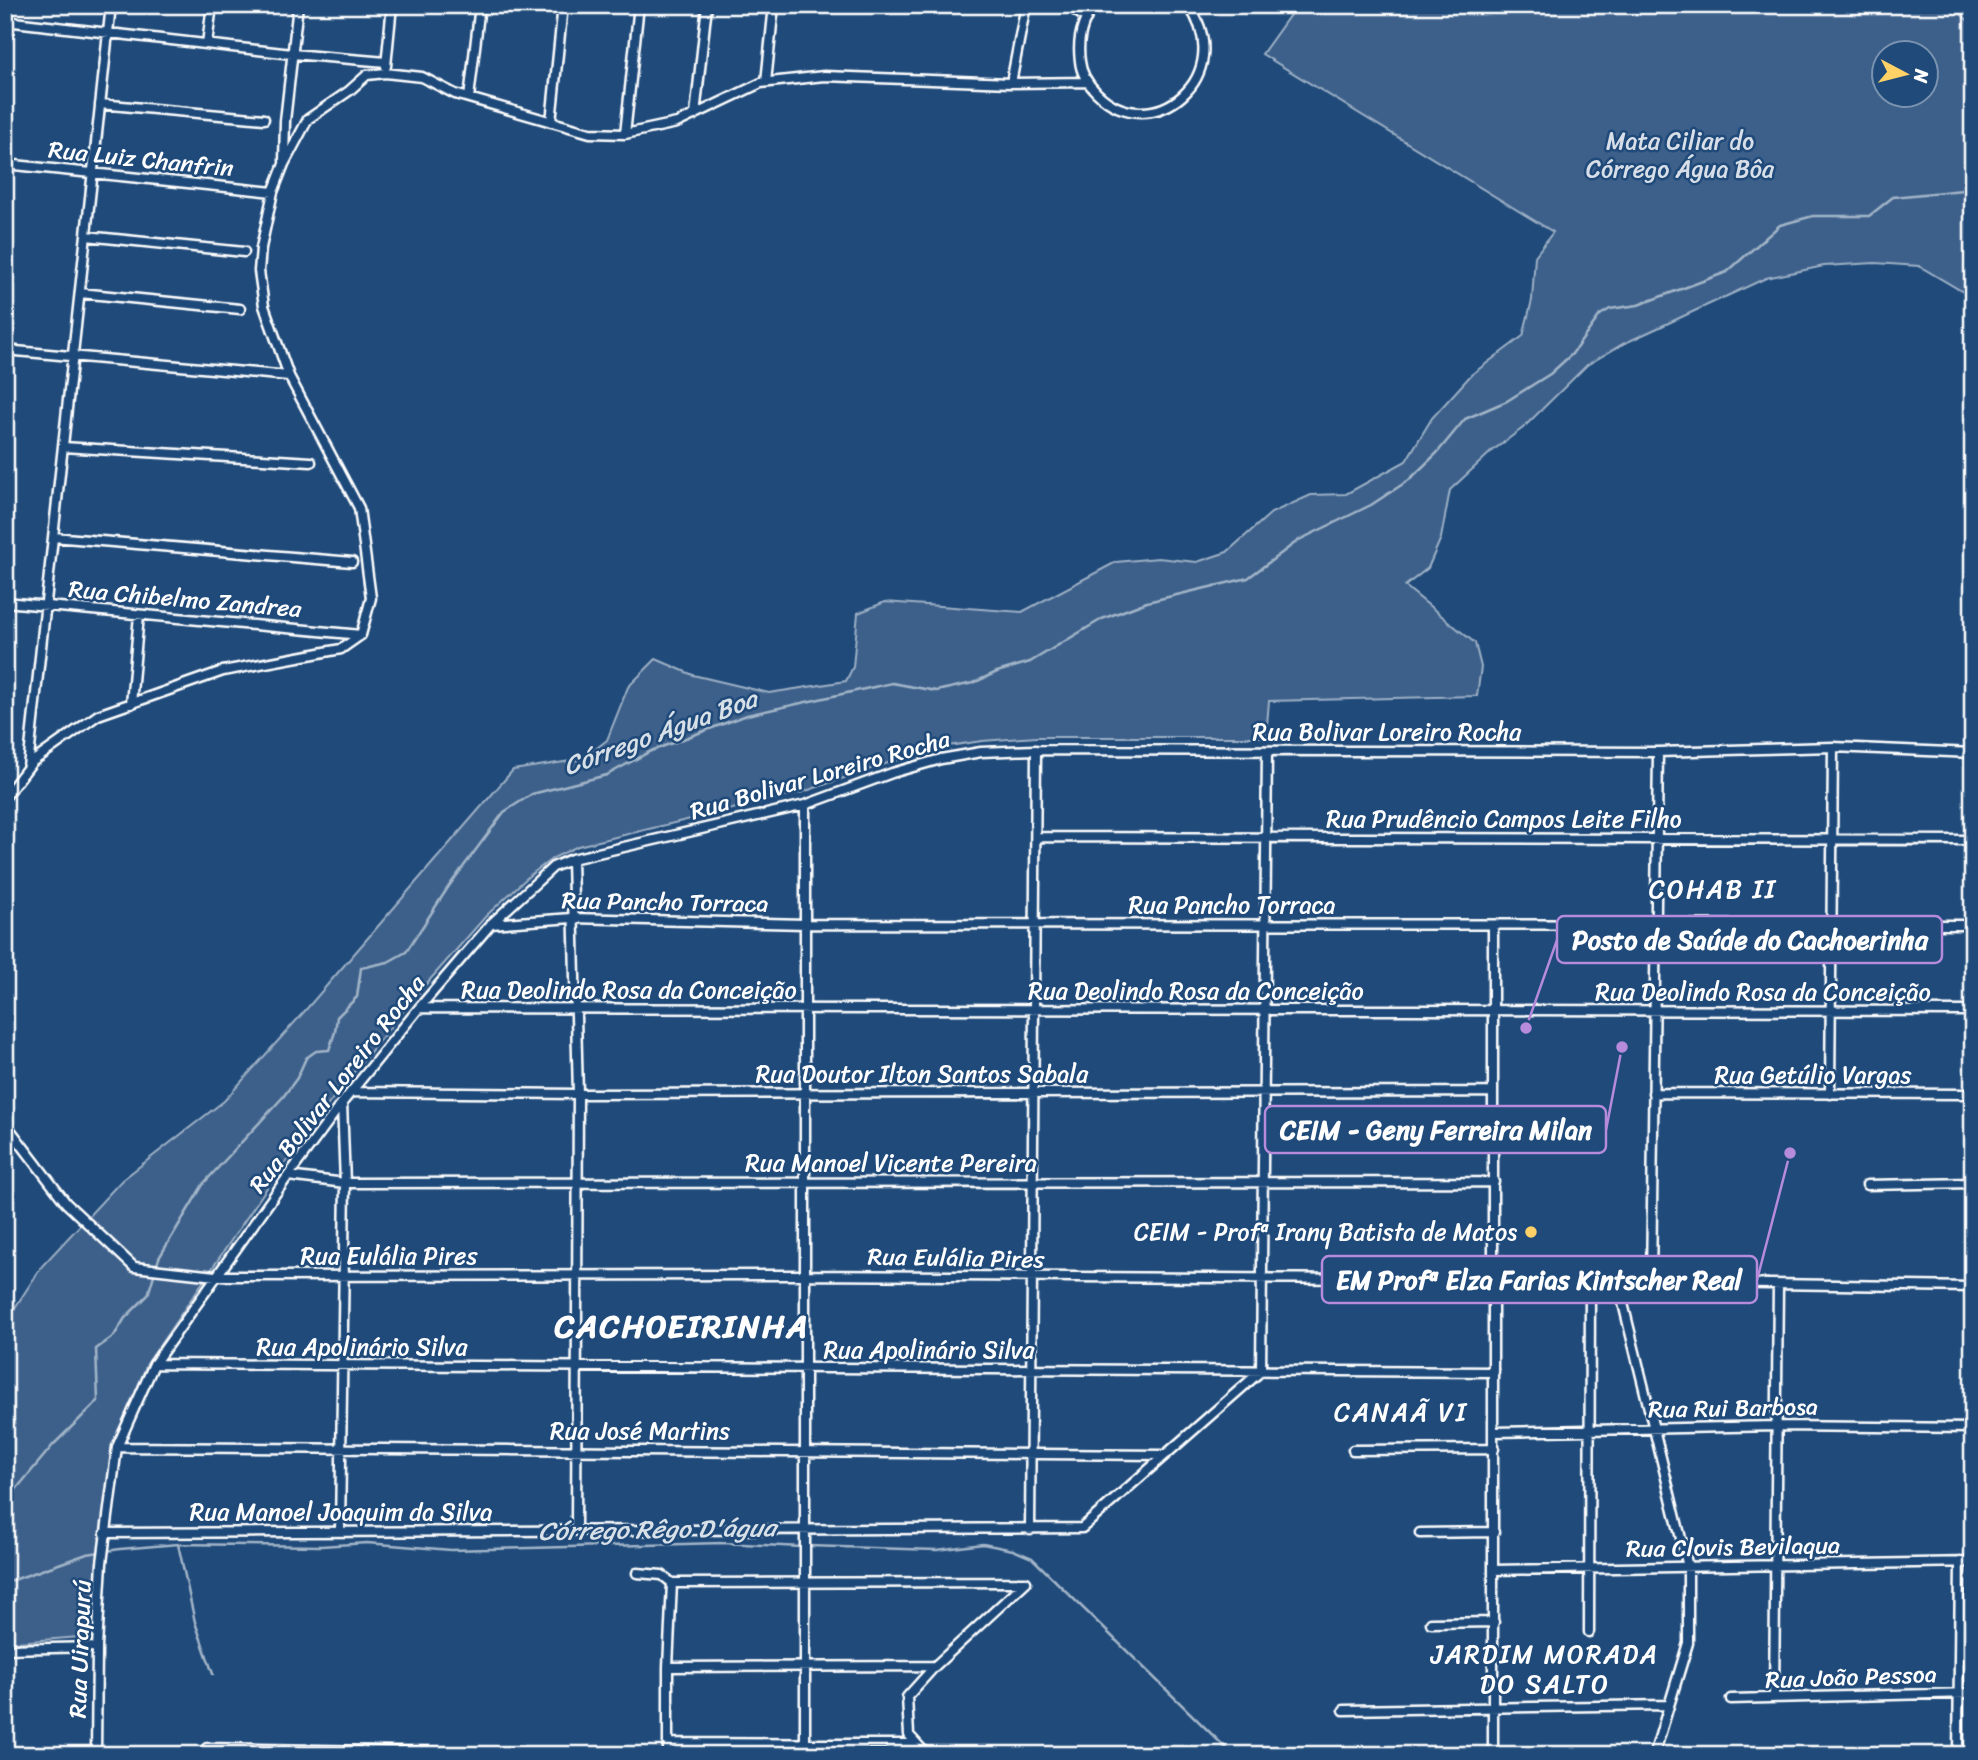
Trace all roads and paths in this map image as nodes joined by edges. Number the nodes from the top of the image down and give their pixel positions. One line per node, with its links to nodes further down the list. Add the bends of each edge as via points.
1 (111, 5): 16 (street)
2 (212, 5): 17 (street)
3 (298, 5): 18 (street)
4 (392, 5): 19 (street)
5 (480, 5): 24 (street)
6 (562, 5): 28 (street)
7 (639, 5): 29 (street)
8 (707, 5): 26 (street)
9 (774, 5): 21 (street)
10 (1026, 5): 23 (street)
11 (1067, 5): 14 (street)
12 (1095, 5): 14 (street)
13 (1188, 5): 22 (street, via 1200,24 1204,44 1202,65 1181,98 1163,108 1123,110 1104,100)
14 (1086, 18): 22 (street, via 1077,47)
15 (5, 21): 16 (street)
16 (108, 32): 17 (street); 25 (street)
17 (207, 44): 18 (street)
18 (292, 54): 19 (street); 31 (street)
19 (386, 62): 20 (street)
20 (385, 73): 24 (street, via 422,77); 31 (street, via 367,75 308,119)
21 (766, 82): 23 (street, via 824,76); 26 (street)
22 (1088, 82): 23 (street)
23 (1012, 83)
24 (470, 98): 28 (street)
25 (100, 104): 27 (street); 32 (street)
26 (695, 115): 29 (street)
27 (264, 119)
28 (551, 122): 29 (street, via 590,134)
29 (625, 134)
30 (5, 164): 32 (street, Rua Luiz Chanfrin)
31 (284, 164): 33 (street)
32 (92, 172): 33 (street, Rua Luiz Chanfrin); 34 (street)
33 (273, 192): 40 (street, via 259,271 264,306)
34 (86, 236): 35 (street); 36 (street)
35 (244, 252)
36 (80, 293): 37 (street); 39 (street)
37 (240, 309)
38 (5, 350): 39 (street)
39 (72, 356): 40 (street); 41 (street)
40 (289, 376): 48 (street, via 359,508 371,598)
41 (63, 447): 42 (street); 43 (street)
42 (311, 463)
43 (53, 537): 44 (street); 46 (street)
44 (352, 562)
45 (5, 602): 46 (street, Rua Chibelmo Zandrea)
46 (44, 605): 47 (street, Rua Chibelmo Zandrea); 55 (street)
47 (139, 615): 48 (street, Rua Chibelmo Zandrea); 49 (street)
48 (361, 635): 49 (street, via 341,649 223,671)
49 (131, 704): 55 (street, via 98,715)
50 (1833, 747): 53 (street, Rua Bolivar Loreiro Rocha); 54 (street, Rua Bolivar Loreiro Rocha); 61 (street)
51 (1036, 750): 52 (street, Rua Bolivar Loreiro Rocha); 57 (street, Rua Bolivar Loreiro Rocha, via 941,759); 58 (street)
52 (1268, 751): 53 (street, Rua Bolivar Loreiro Rocha); 59 (street)
53 (1658, 752): 60 (street)
54 (1973, 753)
55 (28, 767): 56 (street)
56 (5, 797)
57 (805, 805): 63 (street, Rua Bolivar Loreiro Rocha); 66 (street)
58 (1035, 837): 59 (street, Rua Prudêncio Campos Leite Filho); 67 (street)
59 (1266, 838): 60 (street, Rua Prudêncio Campos Leite Filho); 68 (street)
60 (1657, 839): 61 (street, Rua Prudêncio Campos Leite Filho); 70 (street)
61 (1831, 839): 62 (street, Rua Prudêncio Campos Leite Filho); 71 (street)
62 (1973, 840)
63 (572, 859): 64 (street); 65 (street, Rua Bolivar Loreiro Rocha, via 553,867)
64 (572, 918): 65 (street, Rua Pancho Torraca); 66 (street, Rua Pancho Torraca); 73 (street)
65 (491, 924): 74 (street, Rua Bolivar Loreiro Rocha)
66 (805, 924): 67 (street, Rua Pancho Torraca); 75 (street)
67 (1035, 925): 68 (street, Rua Pancho Torraca); 76 (street)
68 (1265, 925): 69 (street, Rua Pancho Torraca); 77 (street)
69 (1493, 925): 70 (street, Rua Pancho Torraca); 78 (street)
70 (1656, 925): 71 (street, Rua Pancho Torraca); 79 (street)
71 (1831, 925): 72 (street, Rua Pancho Torraca); 80 (street)
72 (1973, 925)
73 (576, 1007): 74 (street, Rua Deolindo Rosa da Conceição); 75 (street, Rua Deolindo Rosa da Conceição); 88 (street)
74 (419, 1008): 82 (street, Rua Bolivar Loreiro Rocha)
75 (805, 1010): 76 (street, Rua Deolindo Rosa da Conceição); 83 (street)
76 (1034, 1010): 77 (street, Rua Deolindo Rosa da Conceição); 84 (street)
77 (1265, 1011): 78 (street, Rua Deolindo Rosa da Conceição); 85 (street)
78 (1493, 1011): 79 (street, Rua Deolindo Rosa da Conceição); 86 (street)
79 (1654, 1011): 80 (street, Rua Deolindo Rosa da Conceição); 87 (street)
80 (1830, 1011): 81 (street, Rua Deolindo Rosa da Conceição); 89 (street)
81 (1973, 1011)
82 (351, 1092): 88 (street, Rua Doutor Ilton Santos Sabala); 91 (street, Rua Bolivar Loreiro Rocha)
83 (805, 1093): 84 (street, Rua Doutor Ilton Santos Sabala); 88 (street, Rua Doutor Ilton Santos Sabala); 95 (street)
84 (1034, 1093): 85 (street, Rua Doutor Ilton Santos Sabala); 96 (street)
85 (1264, 1093): 86 (street, Rua Doutor Ilton Santos Sabala); 97 (street)
86 (1493, 1093): 98 (street)
87 (1653, 1093): 89 (street, Rua Getúlio Vargas); 111 (street)
88 (578, 1094): 94 (street)
89 (1830, 1094): 90 (street, Rua Getúlio Vargas)
90 (1973, 1094)
91 (342, 1103): 93 (street, Rua Bolivar Loreiro Rocha); 99 (street)
92 (5, 1123): 103 (street, Rua Eulália Pires, via 66,1203 134,1267)
93 (288, 1176): 99 (street, Rua Manoel Vicente Pereira); 103 (street, Rua Bolivar Loreiro Rocha)
94 (577, 1182): 95 (street, Rua Manoel Vicente Pereira); 99 (street, Rua Manoel Vicente Pereira); 105 (street)
95 (805, 1182): 96 (street, Rua Manoel Vicente Pereira); 102 (street)
96 (1033, 1182): 97 (street, Rua Manoel Vicente Pereira); 106 (street)
97 (1263, 1182): 98 (street, Rua Manoel Vicente Pereira); 107 (street)
98 (1494, 1182): 108 (street)
99 (345, 1183): 104 (street)
100 (1973, 1183): 101 (street)
101 (1867, 1185)
102 (805, 1275): 105 (street, Rua Eulália Pires); 106 (street, Rua Eulália Pires); 117 (street)
103 (215, 1276): 104 (street, Rua Eulália Pires); 114 (street, Rua Bolivar Loreiro Rocha)
104 (343, 1276): 105 (street, Rua Eulália Pires); 115 (street)
105 (577, 1277): 116 (street)
106 (1032, 1278): 107 (street, Rua Eulália Pires); 118 (street)
107 (1262, 1279): 108 (street, Rua Eulália Pires); 119 (street)
108 (1493, 1280): 109 (street, Rua Eulália Pires); 120 (street)
109 (1590, 1282): 110 (street, Rua Eulália Pires); 124 (street)
110 (1618, 1283): 111 (street, Rua Eulália Pires); 122 (street)
111 (1651, 1283): 112 (street, Rua Eulália Pires)
112 (1778, 1285): 113 (street, Rua Eulália Pires); 121 (street)
113 (1973, 1287)
114 (154, 1364): 115 (street, Rua Apolinário Silva); 126 (street, Rua Bolivar Loreiro Rocha)
115 (342, 1366): 116 (street, Rua Apolinário Silva); 127 (street)
116 (576, 1367): 117 (street, Rua Apolinário Silva); 129 (street)
117 (805, 1368): 118 (street, Rua Apolinário Silva); 131 (street)
118 (1032, 1370): 119 (street, Rua Apolinário Silva); 132 (street)
119 (1261, 1371): 120 (street, Rua Apolinário Silva); 133 (street)
120 (1493, 1372): 125 (street)
121 (1777, 1426): 122 (street, Rua Rui Barbosa); 123 (street, Rua Rui Barbosa); 144 (street)
122 (1655, 1428): 124 (street, Rua Rui Barbosa); 145 (street)
123 (1973, 1428)
124 (1590, 1431): 125 (street, Rua Rui Barbosa); 146 (street)
125 (1494, 1432): 128 (street)
126 (117, 1447): 127 (street, Rua José Martins); 138 (street, Rua Bolivar Loreiro Rocha)
127 (341, 1448): 129 (street, Rua José Martins); 136 (street)
128 (1494, 1449): 130 (street); 137 (street)
129 (576, 1450): 131 (street, Rua José Martins); 134 (street)
130 (1353, 1450)
131 (805, 1452): 132 (street, Rua José Martins); 139 (street)
132 (1031, 1454): 133 (street, Rua José Martins); 135 (street)
133 (1163, 1455): 135 (street, Rua Manoel Joaquim da Silva, via 1082,1528)
134 (576, 1530): 136 (street, Rua Manoel Joaquim da Silva); 139 (street, Rua Manoel Joaquim da Silva)
135 (1030, 1530): 139 (street, Rua Manoel Joaquim da Silva)
136 (340, 1531): 138 (street, Rua Manoel Joaquim da Silva)
137 (1494, 1532): 140 (street); 147 (street)
138 (105, 1533): 141 (street, Rua Bolivar Loreiro Rocha)
139 (805, 1533): 150 (street)
140 (1420, 1533)
141 (104, 1546): 154 (street, Rua Uirapurú)
142 (1960, 1562): 143 (street, Rua Clovis Bevilaqua); 144 (street, Rua Clovis Bevilaqua); 159 (street)
143 (1973, 1562)
144 (1775, 1565): 145 (street, Rua Clovis Bevilaqua); 161 (street)
145 (1688, 1567): 146 (street, Rua Clovis Bevilaqua); 163 (street, via 1688,1643)
146 (1589, 1569): 147 (street, Rua Clovis Bevilaqua); 153 (street)
147 (1494, 1570): 151 (street)
148 (636, 1573): 149 (street, via 662,1575)
149 (673, 1583): 150 (street); 157 (street)
150 (805, 1583): 156 (street, via 1026,1582); 158 (street)
151 (1494, 1622): 152 (street); 164 (street)
152 (1431, 1623)
153 (1589, 1632)
154 (97, 1647): 155 (street); 170 (street, Rua Uirapurú)
155 (5, 1649)
156 (935, 1666): 158 (street); 168 (street, via 907,1697 909,1735)
157 (668, 1667): 158 (street); 166 (street)
158 (804, 1667): 167 (street)
159 (1959, 1693): 160 (street, Rua João Pessoa); 161 (street, Rua João Pessoa); 177 (street)
160 (1973, 1693)
161 (1774, 1698): 162 (street, Rua João Pessoa)
162 (1731, 1699)
163 (1668, 1705): 164 (street); 176 (street)
164 (1494, 1707): 165 (street); 175 (street)
165 (1344, 1710)
166 (668, 1743): 167 (street); 172 (street)
167 (805, 1744): 168 (street); 173 (street)
168 (917, 1744): 174 (street)
169 (207, 1751): 171 (street)
170 (96, 1755)
171 (601, 1755)
172 (668, 1755)
173 (805, 1755)
174 (927, 1755)
175 (1493, 1755)
176 (1654, 1755)
177 (1958, 1755)

